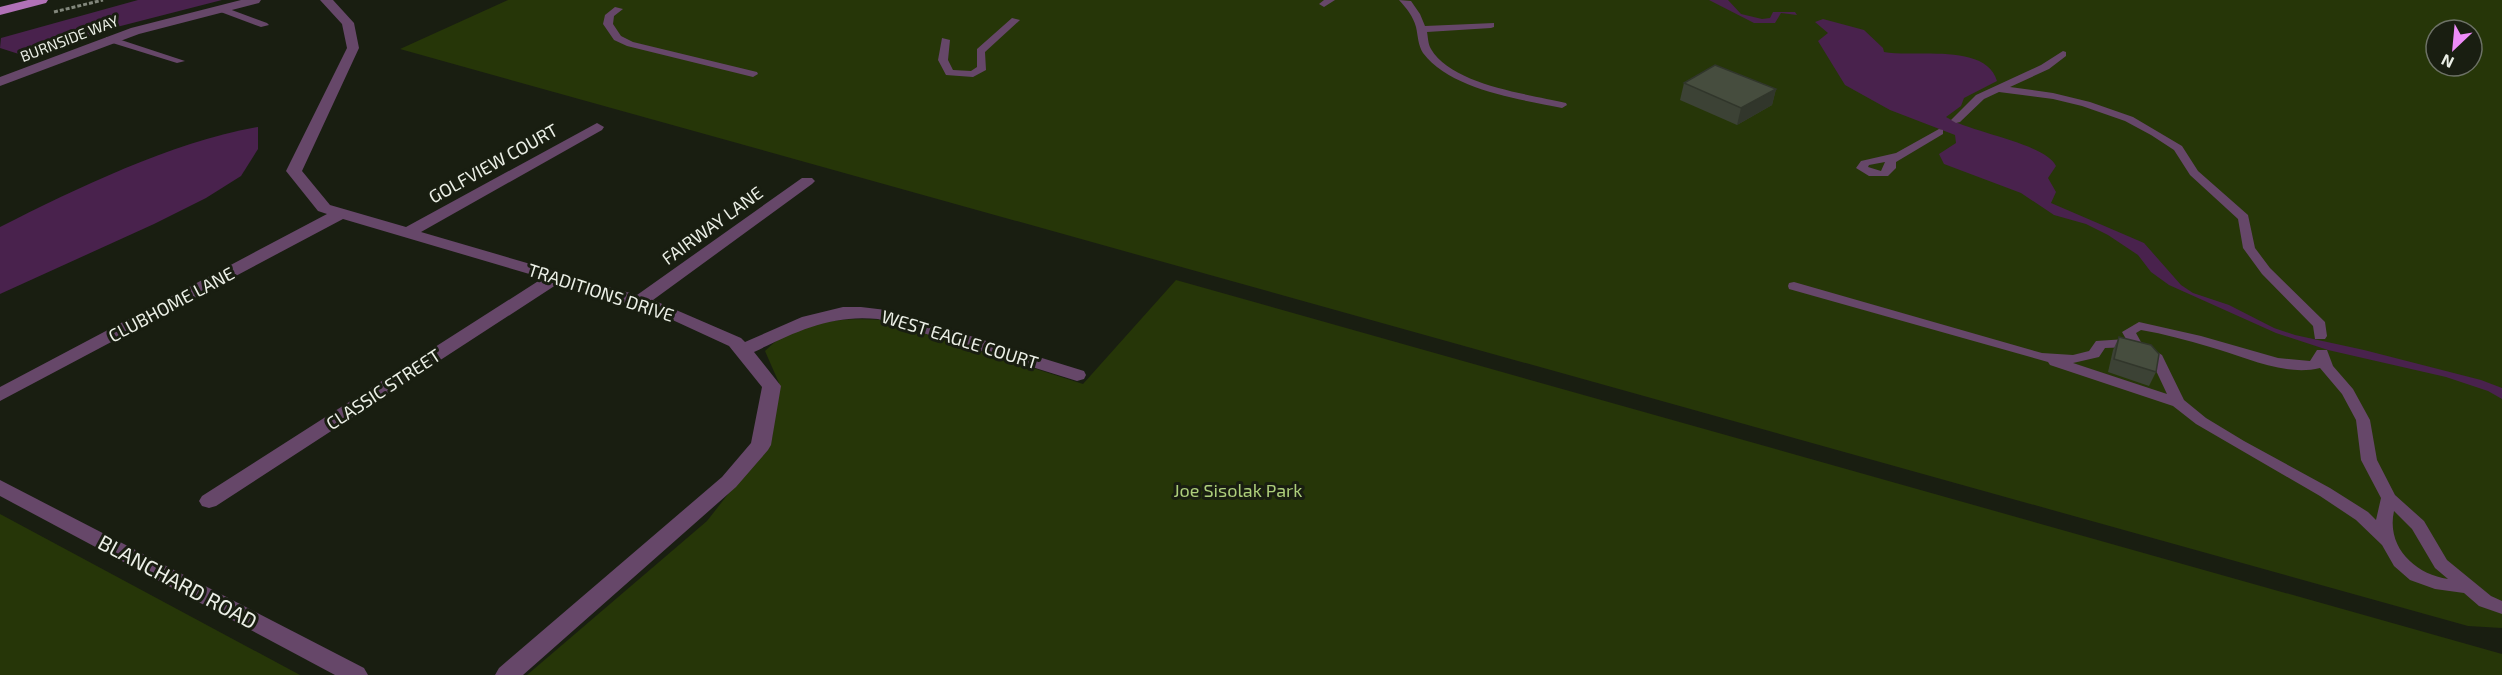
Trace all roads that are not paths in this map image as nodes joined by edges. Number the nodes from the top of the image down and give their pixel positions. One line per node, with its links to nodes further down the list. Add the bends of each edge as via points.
1 (42, 0): 7 (main road)
2 (255, 0): 5 (street, BURNSIDE WAY)
3 (326, 0): 25 (street, TRADITIONS DRIVE, via 348,23 354,48 294,171 324,208)
4 (1404, 0): 11 (lane, via 1413,8)
5 (221, 9): 9 (lane); 12 (street, BURNSIDE WAY)
6 (618, 9): 16 (lane, via 610,15 608,24 617,38)
7 (0, 11)
8 (1015, 20): 13 (lane, via 980,51 982,68 973,74 950,73 943,60)
9 (264, 25)
10 (1491, 25): 11 (lane)
11 (1421, 29): 19 (lane, via 1426,50 1450,72)
12 (109, 39): 15 (lane); 17 (street, BURNSIDE WAY)
13 (945, 40)
14 (2063, 54): 18 (lane)
15 (180, 61)
16 (753, 74)
17 (0, 82)
18 (1998, 89): 20 (lane, via 1980,97); 30 (lane, via 2086,104 2129,119 2178,148 2194,173 2244,218 2249,248 2266,271 2320,325)
19 (1562, 105)
20 (1956, 120)
21 (597, 127): 26 (street, GOLFVIEW COURT)
22 (1939, 132): 23 (lane)
23 (1900, 155)
24 (807, 181): 29 (street, FAIRWAY LANE)
25 (341, 213): 26 (street, TRADITIONS DRIVE); 35 (street, CLUBHOME LANE)
26 (407, 233): 27 (street, TRADITIONS DRIVE)
27 (556, 277): 29 (street, TRADITIONS DRIVE); 39 (street, CLASSIC STREET)
28 (1794, 286): 33 (lane)
29 (640, 301): 32 (street, TRADITIONS DRIVE, via 735,342)
30 (2320, 336)
31 (2135, 344): 33 (lane, via 2101,344 2094,354 2073,359); 36 (lane, via 2157,358); 38 (lane, via 2129,332 2139,326 2299,367 2315,365 2322,353 2326,367 2348,392 2363,420 2369,460)
32 (742, 351): 34 (street, WEST EAGLE COURT, via 814,318 864,311); 44 (street, TRADITIONS DRIVE, via 772,386 761,445 729,482)
33 (2042, 357): 36 (lane)
34 (1077, 375)
35 (0, 395)
36 (2178, 403): 40 (lane, via 2201,421 2362,516)
37 (0, 487): 43 (street, BLANCHARD ROAD)
38 (2389, 498): 40 (lane, via 2384,520); 41 (lane, via 2418,525 2441,564)
39 (209, 501)
40 (2387, 541): 41 (lane, via 2400,565 2414,576 2447,586)
41 (2468, 587): 42 (lane)
42 (2502, 608)
43 (356, 675)
44 (507, 675)

